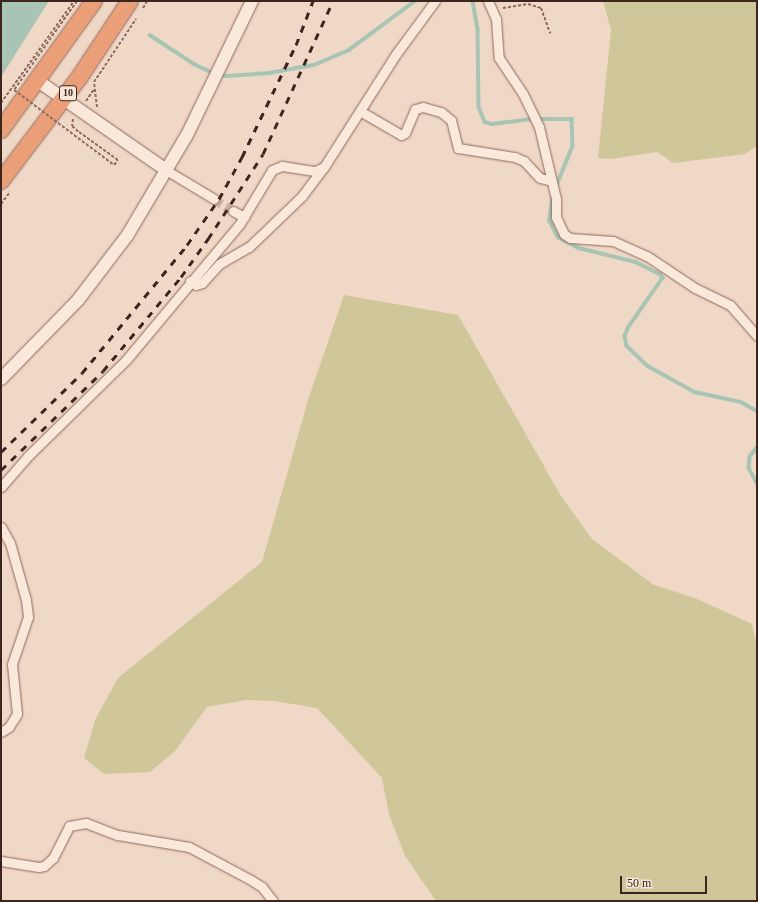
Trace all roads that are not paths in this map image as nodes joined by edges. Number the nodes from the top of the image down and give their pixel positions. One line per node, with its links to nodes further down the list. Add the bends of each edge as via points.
1 (94, 1): 8 (highway)
2 (130, 1): 9 (highway, 10)
3 (252, 1): 13 (street, via 201,107)
4 (435, 1): 10 (street)
5 (488, 1): 7 (street)
6 (496, 5): 7 (street)
7 (496, 20): 14 (street, via 499,58 534,113)
8 (38, 81): 9 (street); 11 (highway)
9 (63, 99): 13 (street); 15 (highway, 10)
10 (360, 111): 12 (street); 14 (street, via 401,135 405,133 415,109 423,107 441,112 451,120 458,148 515,157 524,161 540,178)
11 (1, 130)
12 (324, 167): 18 (street, via 315,171 282,166 272,170); 19 (street, via 302,196 249,247 220,264 202,283 196,285)
13 (166, 170): 16 (street); 21 (street, via 126,236 90,286)
14 (552, 181): 20 (street, via 556,217 559,227 567,237 613,241 647,256 695,288 730,305)
15 (8, 183)
16 (214, 199)
17 (233, 212): 18 (street)
18 (244, 217): 19 (street)
19 (190, 281): 22 (street, via 126,360 28,456)
20 (757, 336)
21 (1, 379)
22 (1, 487)
23 (1, 527): 24 (street, via 10,543 26,600 28,617 12,664 17,714 9,727)
24 (1, 732)
25 (1, 861): 26 (street, via 44,866 53,858 69,826 86,823 118,835 188,847 250,880 262,888)
26 (273, 901)

